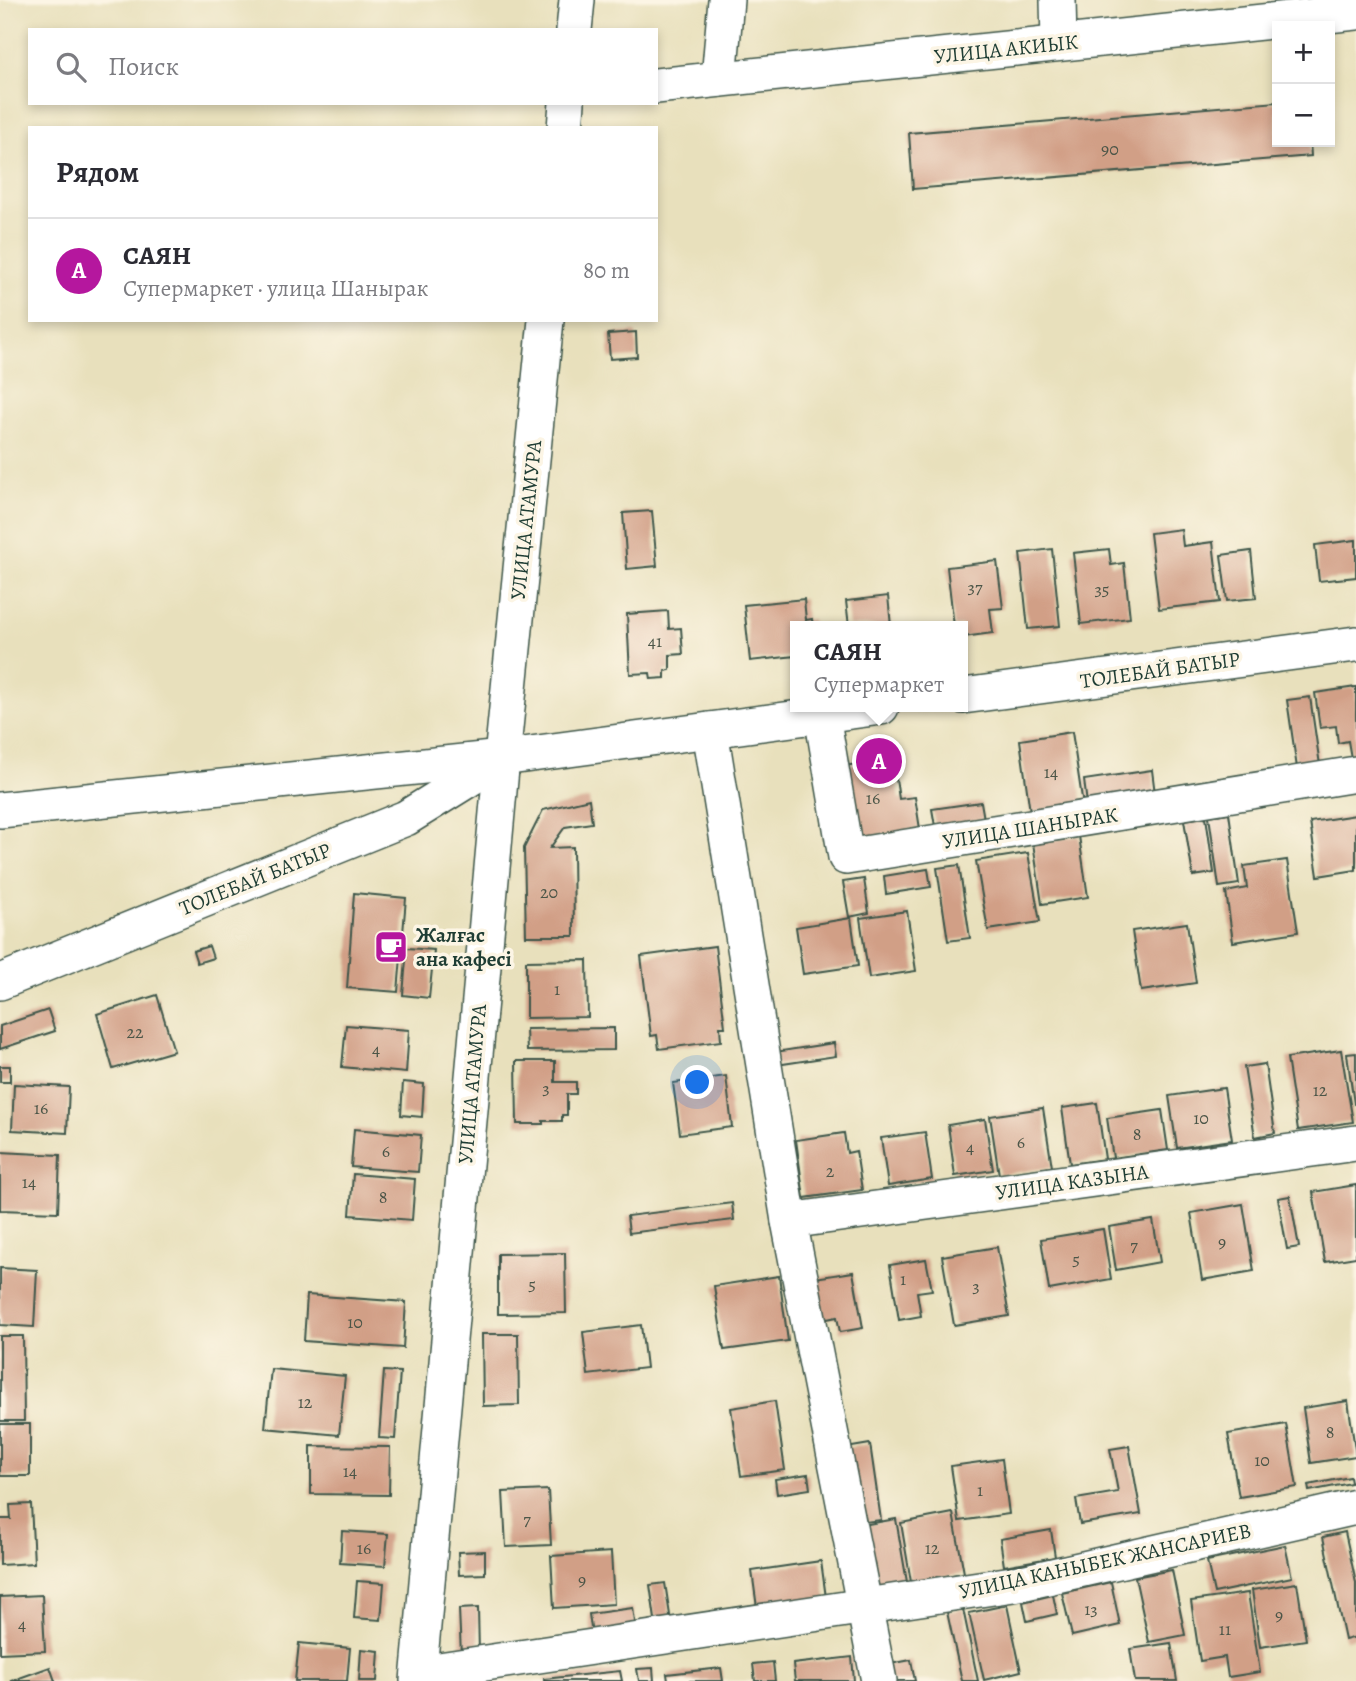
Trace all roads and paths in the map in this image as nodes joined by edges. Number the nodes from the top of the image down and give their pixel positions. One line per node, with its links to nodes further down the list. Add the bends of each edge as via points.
1 (577, 0): 5 (street)
2 (726, 0): 7 (street)
3 (1058, 0): 6 (street)
4 (1346, 8): 6 (street, УЛИЦА АКИЫК)
5 (574, 28)
6 (1059, 43): 7 (street, УЛИЦА АКИЫК)
7 (719, 79): 8 (street, УЛИЦА АКИЫК)
8 (658, 86)
9 (568, 105): 10 (street)
10 (565, 126)
11 (546, 322): 17 (street, УЛИЦА АТАМУРА)
12 (1356, 644): 13 (street, ТОЛЕБАЙ БАТЫР)
13 (968, 695)
14 (844, 712): 15 (street)
15 (822, 715): 16 (street); 18 (street, УЛИЦА ШАНЫРАК, via 846,858)
16 (710, 730): 17 (street); 22 (street)
17 (502, 758): 19 (street); 20 (street, ТОЛЕБАЙ БАТЫР, via 406,818); 25 (street, УЛИЦА АТАМУРА)
18 (1356, 774)
19 (0, 810)
20 (0, 982)
21 (1356, 1143): 22 (street, УЛИЦА КАЗЫНА)
22 (789, 1221): 24 (street)
23 (1356, 1507): 24 (street, УЛИЦА КАНЫБЕК ЖАНСАРИЕВ, via 1026,1582)
24 (859, 1608): 25 (street, УЛИЦА КАНЫБЕК ЖАНСАРИЕВ); 26 (street)
25 (419, 1677)
26 (879, 1681)

